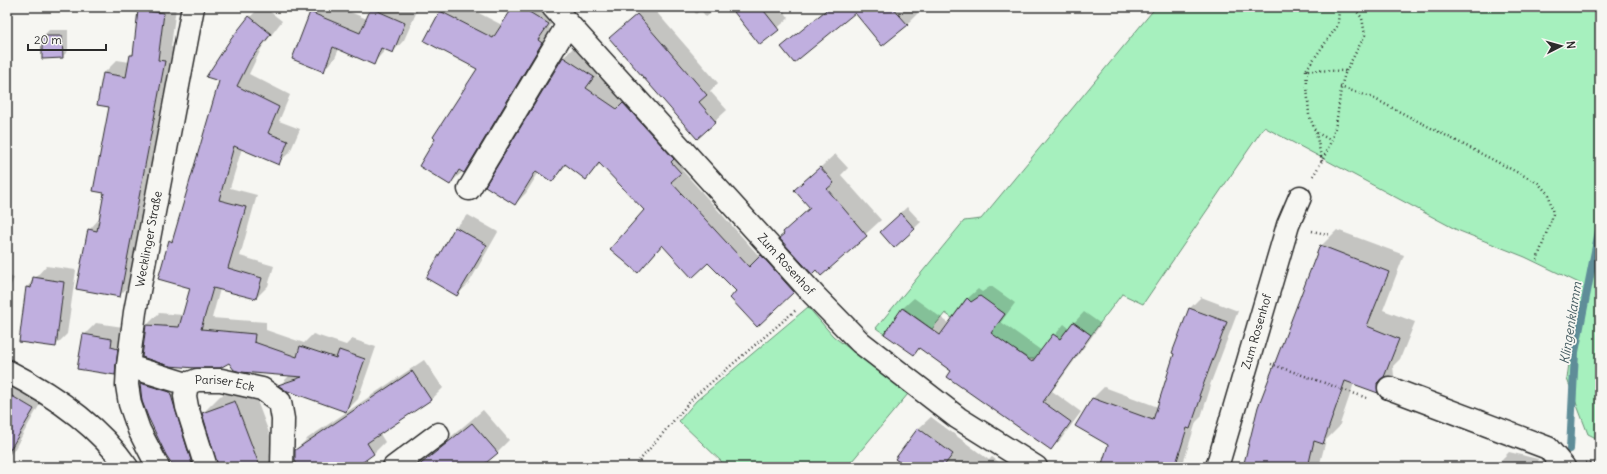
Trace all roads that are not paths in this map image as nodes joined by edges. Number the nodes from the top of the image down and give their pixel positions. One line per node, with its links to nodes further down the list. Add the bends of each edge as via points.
1 (193, 7): 6 (street, Wecklinger Straße, via 135,312)
2 (553, 7): 3 (street, Zum Rosenhof)
3 (568, 24): 4 (street); 16 (street, Zum Rosenhof, via 814,296 860,342 958,418)
4 (469, 189)
5 (1300, 197): 17 (street, Zum Rosenhof, via 1288,225)
6 (128, 366): 8 (street); 12 (street, Wecklinger Straße, via 130,404 139,430)
7 (7, 371): 11 (street, via 30,382 69,409 97,432)
8 (187, 384): 13 (street, Pariser Eck, via 187,407); 14 (street, Pariser Eck, via 197,380 221,380 262,389 280,402 283,419)
9 (1389, 388): 18 (street, via 1548,448)
10 (438, 434): 15 (street)
11 (127, 467)
12 (158, 467)
13 (206, 467)
14 (282, 467)
15 (394, 467)
16 (1036, 467)
17 (1217, 467)
18 (1564, 467)

